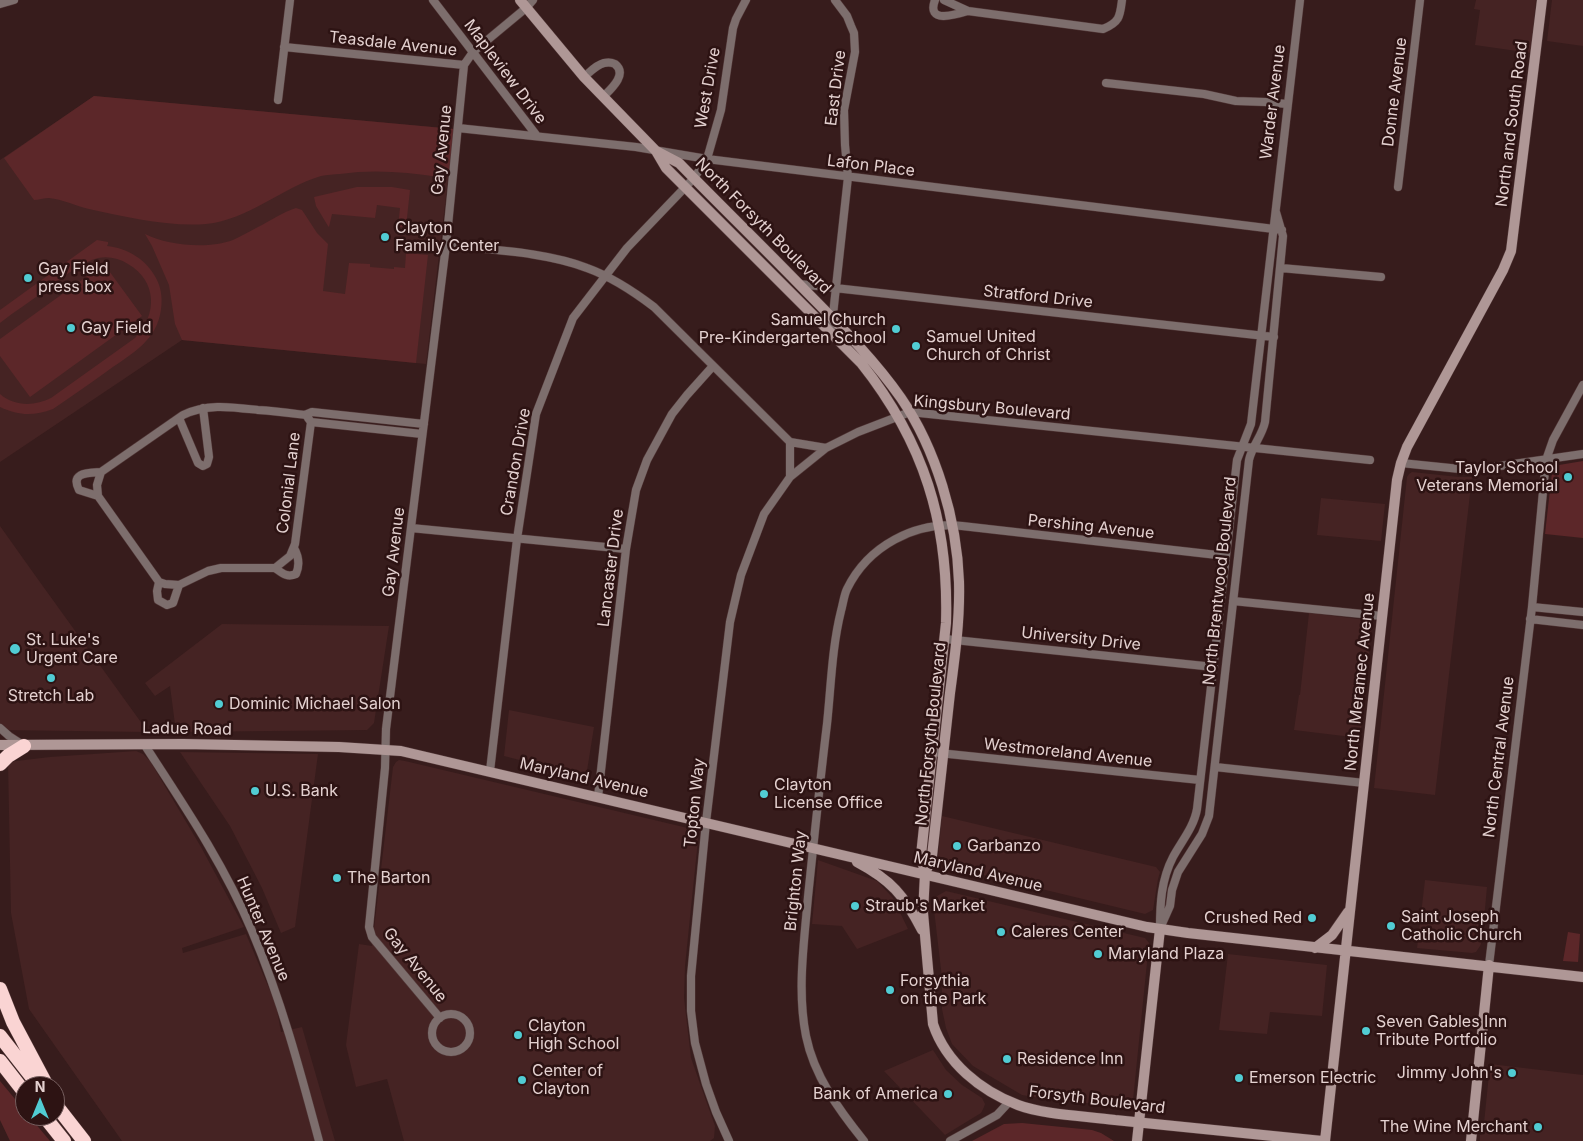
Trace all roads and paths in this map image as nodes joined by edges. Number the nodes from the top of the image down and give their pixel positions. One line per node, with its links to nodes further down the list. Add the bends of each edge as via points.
1 (14, 0): 13 (street)
2 (290, 0): 16 (street)
3 (433, 0): 17 (street, Mapleview Drive)
4 (533, 0): 14 (street, Teasdale Avenue)
5 (746, 0): 27 (street, West Drive, via 733,28 721,110)
6 (835, 0): 28 (street, East Drive, via 847,16 855,42 855,58 844,110)
7 (935, 0): 15 (street, via 933,7 938,16)
8 (944, 0): 15 (street)
9 (1122, 0): 15 (street, via 1120,16 1104,29)
10 (1300, 0): 23 (street, Warder Avenue)
11 (1420, 0): 30 (street, Donne Avenue)
12 (1542, 0): 36 (street, North and South Road)
13 (0, 4)
14 (523, 4): 17 (street, Teasdale Avenue); 19 (street)
15 (968, 11)
16 (284, 47): 18 (street, Teasdale Avenue); 22 (street)
17 (473, 52): 18 (street, Teasdale Avenue); 25 (street, Mapleview Drive)
18 (464, 65): 24 (street, Gay Avenue)
19 (584, 76): 21 (street); 21 (street, via 606,62 613,62 618,67 618,79)
20 (1106, 83): 23 (street, via 1204,94 1236,101)
21 (604, 96): 26 (street)
22 (278, 100)
23 (1287, 104): 32 (street, Warder Avenue)
24 (458, 128): 25 (street, Lafon Place); 35 (street, Gay Avenue)
25 (537, 136): 26 (street, Lafon Place)
26 (656, 151): 27 (street, Lafon Place); 29 (street, North Forsyth Boulevard, via 679,163); 31 (street, North Forsyth Boulevard, via 666,168)
27 (707, 159): 28 (street, Lafon Place); 29 (street, West Drive)
28 (848, 177): 33 (street, Lafon Place); 41 (street, East Drive)
29 (694, 178): 31 (street, Crandon Drive); 40 (street, North Forsyth Boulevard)
30 (1398, 187)
31 (685, 188): 38 (street, Crandon Drive, via 637,237); 43 (street, North Forsyth Boulevard)
32 (1275, 208): 33 (street, Warder Avenue); 34 (street, Warder Avenue)
33 (1273, 229): 34 (street, Lafon Place); 44 (street, North Brentwood Boulevard)
34 (1282, 230): 37 (street, North Brentwood Boulevard)
35 (446, 245): 38 (street, via 555,259); 56 (street, Gay Avenue)
36 (1511, 252): 65 (street, North Meramec Avenue)
37 (1281, 268): 39 (street); 45 (street, North Brentwood Boulevard)
38 (605, 276): 46 (street, via 632,290 654,307); 72 (street, Crandon Drive, via 574,318 536,414)
39 (1381, 278)
40 (799, 284): 41 (street, Stratford Drive); 42 (street, North Forsyth Boulevard)
41 (837, 288): 42 (street, East Drive); 44 (street, Stratford Drive)
42 (833, 318): 43 (street, East Drive); 49 (street, North Forsyth Boulevard, via 875,364)
43 (831, 333): 52 (street, North Forsyth Boulevard, via 874,380)
44 (1260, 336): 45 (street, Stratford Drive); 59 (street, North Brentwood Boulevard, via 1251,424)
45 (1274, 337): 60 (street, North Brentwood Boulevard, via 1265,422)
46 (713, 366): 58 (street); 74 (street, Lancaster Drive, via 672,414 647,460 636,490)
47 (1583, 385): 64 (street, North Central Avenue, via 1552,440)
48 (203, 408): 51 (street, Colonial Lane, via 220,406); 53 (street, Colonial Lane); 53 (street, via 208,464 198,463)
49 (910, 412): 52 (street, Kingsbury Boulevard); 59 (street, Kingsbury Boulevard); 69 (street, North Forsyth Boulevard, via 933,462)
50 (330, 414): 51 (street, Colonial Lane, via 312,412); 55 (street, via 327,418); 56 (street, Colonial Lane)
51 (305, 415): 54 (street, Colonial Lane)
52 (898, 417): 61 (street, Kingsbury Boulevard); 70 (street, North Forsyth Boulevard, via 924,471)
53 (179, 418): 66 (street, Colonial Lane)
54 (310, 422): 55 (street, Colonial Lane); 73 (street, Colonial Lane)
55 (330, 424): 57 (street, Colonial Lane)
56 (424, 424): 57 (street, Gay Avenue)
57 (422, 434): 71 (street, Gay Avenue)
58 (790, 442): 61 (street); 67 (street)
59 (1242, 446): 60 (street, Kingsbury Boulevard); 75 (street, North Brentwood Boulevard, via 1237,460)
60 (1253, 447): 63 (street, Kingsbury Boulevard); 79 (street, North Brentwood Boulevard)
61 (826, 448): 67 (street, Topton Way)
62 (1583, 454): 64 (street)
63 (1370, 460)
64 (1546, 460): 65 (street, via 1486,468); 80 (street, North Central Avenue)
65 (1400, 463): 82 (street, North Meramec Avenue)
66 (101, 472): 68 (street); 68 (street, Colonial Lane, via 81,475 76,479 79,490)
67 (790, 477): 102 (street, Topton Way, via 764,514 741,575 730,622)
68 (98, 496): 77 (street, Colonial Lane)
69 (953, 525): 70 (street, Brighton Way); 75 (street, Pershing Avenue); 86 (street, North Forsyth Boulevard, via 959,580)
70 (939, 526): 85 (street, North Forsyth Boulevard, via 946,572); 103 (street, Brighton Way, via 916,530 890,542 864,562 846,590 837,626)
71 (411, 528): 72 (street); 93 (street, Gay Avenue)
72 (517, 539): 74 (street); 98 (street, Crandon Drive)
73 (294, 548): 76 (street, Colonial Lane, via 290,556); 76 (street, Colonial Lane, via 299,560 296,574 284,574)
74 (626, 549): 101 (street, Lancaster Drive)
75 (1226, 556): 87 (street, North Brentwood Boulevard)
76 (275, 568): 78 (street, Colonial Lane, via 221,568)
77 (159, 582): 78 (street); 78 (street, Colonial Lane, via 158,600 167,605 173,603)
78 (179, 585)
79 (1233, 601): 82 (street); 97 (street, North Brentwood Boulevard)
80 (1532, 607): 81 (street); 83 (street, North Central Avenue)
81 (1583, 612)
82 (1382, 616): 100 (street, North Meramec Avenue)
83 (1530, 619): 84 (street); 111 (street, North Central Avenue)
84 (1583, 625)
85 (945, 639): 86 (street, University Drive); 94 (street, North Forsyth Boulevard)
86 (956, 640): 87 (street, University Drive); 95 (street, North Forsyth Boulevard)
87 (1214, 667): 99 (street, North Brentwood Boulevard)
88 (0, 728): 91 (street)
89 (144, 744): 91 (street, Ladue Road); 92 (street, Ladue Road); 127 (street, Hunter Avenue, via 212,850 252,930 286,1021)
90 (0, 745): 91 (street, Ladue Road)
91 (24, 746): 96 (highway)
92 (374, 748): 93 (street, Maryland Avenue)
93 (386, 749): 98 (street, Maryland Avenue); 114 (street, Gay Avenue, via 369,927 372,937)
94 (932, 752): 95 (street, Westmoreland Avenue); 105 (street, North Forsyth Boulevard, via 921,855)
95 (944, 754): 99 (street, Westmoreland Avenue); 105 (street, North Forsyth Boulevard, via 932,856)
96 (0, 764)
97 (1215, 767): 100 (street); 107 (street, North Brentwood Boulevard, via 1207,821 1178,872 1170,906)
98 (490, 771): 101 (street, Maryland Avenue)
99 (1200, 780): 107 (street, North Brentwood Boulevard, via 1194,819 1168,867 1160,905)
100 (1364, 783): 106 (street, North Meramec Avenue)
101 (598, 797): 102 (street, Maryland Avenue)
102 (706, 822): 103 (street, Maryland Avenue); 125 (street, Topton Way, via 691,976 691,1011 695,1043 706,1084)
103 (813, 848): 104 (street, Maryland Avenue); 128 (street, Brighton Way, via 802,956 801,1012 813,1064 841,1113)
104 (845, 856): 105 (street, Maryland Avenue); 108 (street, via 878,873 896,889)
105 (925, 874): 107 (street, Maryland Avenue); 108 (street, Forsyth Boulevard, via 922,913)
106 (1350, 910): 109 (street, via 1332,935); 110 (street, North Meramec Avenue)
107 (1160, 929): 109 (street, Maryland Avenue); 122 (street, North Brentwood Boulevard)
108 (926, 938): 120 (street, Forsyth Boulevard, via 937,1036 962,1070)
109 (1315, 948): 110 (street, Maryland Avenue)
110 (1346, 951): 111 (street, Maryland Avenue); 131 (street, North Meramec Avenue)
111 (1489, 966): 112 (street, Maryland Avenue); 132 (street, North Central Avenue)
112 (1583, 977)
113 (0, 989): 118 (highway)
114 (440, 1018): 114 (street, Gay Avenue, via 432,1031 434,1041 442,1050 459,1050 469,1038 466,1022 454,1014)
115 (0, 1036): 117 (highway)
116 (0, 1061): 119 (highway)
117 (31, 1076)
118 (41, 1076)
119 (15, 1080)
120 (1010, 1102): 122 (street, Forsyth Boulevard, via 1039,1110); 129 (street, via 997,1115)
121 (65, 1117): 124 (highway)
122 (1139, 1122): 130 (street, North Brentwood Boulevard); 131 (street, Forsyth Boulevard)
123 (52, 1126): 126 (highway)
124 (82, 1138)
125 (727, 1140)
126 (64, 1141)
127 (319, 1141)
128 (864, 1141)
129 (950, 1141)
130 (1137, 1141)
131 (1324, 1141)
132 (1471, 1141)

